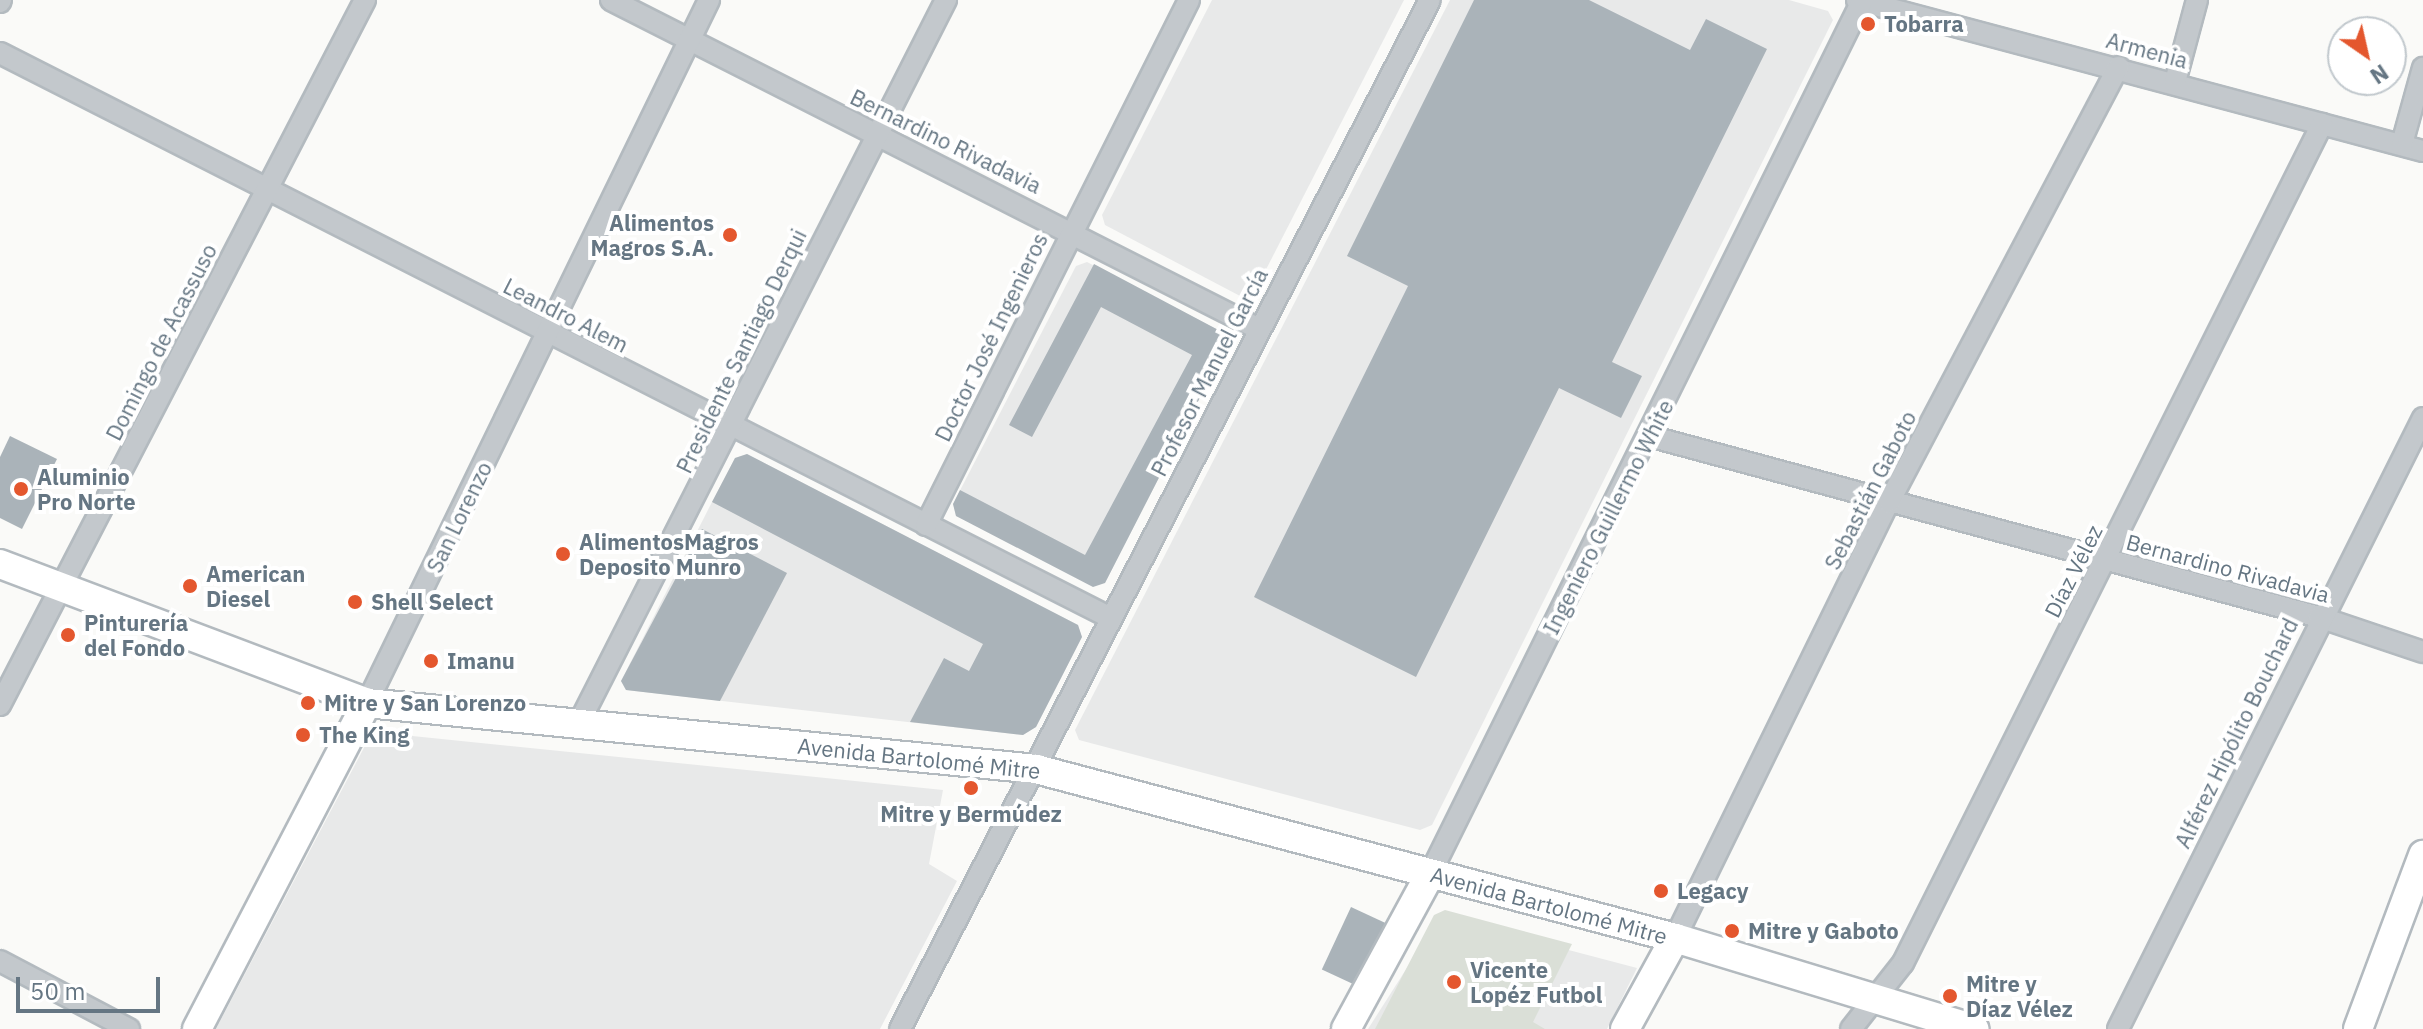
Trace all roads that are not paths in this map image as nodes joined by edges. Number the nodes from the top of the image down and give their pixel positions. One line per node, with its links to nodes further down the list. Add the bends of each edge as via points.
1 (365, 0): 19 (street, Domingo de Acassuso)
2 (611, 0): 10 (street, Bernardino Rivadavia)
3 (709, 0): 10 (street, San Lorenzo)
4 (946, 0): 16 (street, Presidente Santiago Derqui)
5 (1189, 0): 20 (street, Doctor José Ingenieros)
6 (1430, 0): 21 (street, Profesor Manuel García)
7 (2197, 0): 14 (street)
8 (1859, 1): 9 (street, Armenia); 25 (street, Ingeniero Guillermo White)
9 (1924, 8): 12 (street, Armenia)
10 (688, 39): 16 (street, Bernardino Rivadavia); 22 (street, San Lorenzo)
11 (0, 53): 19 (street, Leandro Alem)
12 (2118, 67): 14 (street, Armenia); 26 (street, Sebastián Gaboto)
13 (2423, 68): 17 (street)
14 (2175, 82): 15 (street, Armenia)
15 (2322, 124): 17 (street, Armenia); 28 (street, Díaz Vélez)
16 (875, 134): 20 (street, Bernardino Rivadavia); 24 (street, Presidente Santiago Derqui)
17 (2402, 144): 18 (street, Armenia)
18 (2423, 151)
19 (267, 189): 22 (street, Leandro Alem); 30 (street, Domingo de Acassuso)
20 (1071, 229): 21 (street, Bernardino Rivadavia); 27 (street, Doctor José Ingenieros)
21 (1257, 328): 32 (street, Profesor Manuel García)
22 (550, 333): 24 (street, Leandro Alem); 34 (street, San Lorenzo)
23 (2423, 418): 31 (street, Alférez Hipólito Bouchard)
24 (732, 427): 27 (street, Leandro Alem); 36 (street, Presidente Santiago Derqui)
25 (1649, 436): 26 (street, Bernardino Rivadavia); 39 (street, Ingeniero Guillermo White)
26 (1889, 502): 28 (street, Bernardino Rivadavia); 41 (street, Sebastián Gaboto)
27 (926, 525): 32 (street, Leandro Alem)
28 (2105, 560): 31 (street, Bernardino Rivadavia); 43 (street, Díaz Vélez, via 1903,963)
29 (0, 564): 30 (main road, Avenida Bartolomé Mitre)
30 (62, 586): 34 (main road, Avenida Bartolomé Mitre); 35 (street, Domingo de Acassuso)
31 (2319, 617): 33 (street, Bernardino Rivadavia); 51 (street, Alférez Hipólito Bouchard)
32 (1111, 618): 37 (street, Profesor Manuel García)
33 (2423, 652)
34 (367, 703): 36 (main road, Avenida Bartolomé Mitre); 45 (main road, San Lorenzo)
35 (0, 705)
36 (579, 723): 37 (main road, Avenida Bartolomé Mitre)
37 (1036, 769): 39 (main road, Avenida Bartolomé Mitre); 46 (street, Profesor Manuel García)
38 (2423, 855): 40 (main road)
39 (1430, 874): 41 (main road, Avenida Bartolomé Mitre); 47 (main road, Ingeniero Guillermo White)
40 (2416, 893): 52 (main road)
41 (1675, 938): 43 (main road, Avenida Bartolomé Mitre); 48 (main road)
42 (0, 961): 44 (street)
43 (1876, 994): 49 (street, Díaz Vélez); 50 (main road, Avenida Bartolomé Mitre)
44 (129, 1029)
45 (197, 1029)
46 (900, 1029)
47 (1346, 1029)
48 (1625, 1029)
49 (1851, 1029)
50 (1974, 1029)
51 (2118, 1029)
52 (2358, 1029)

